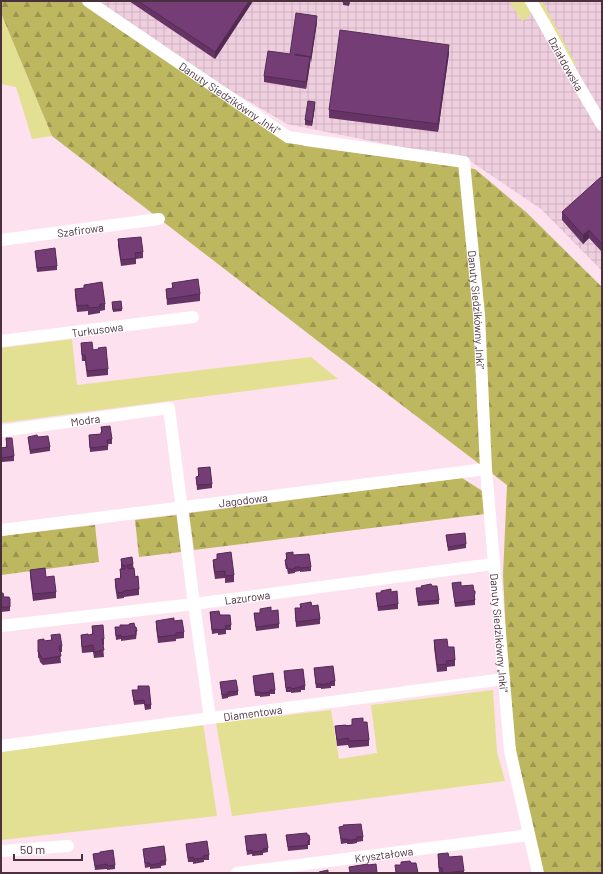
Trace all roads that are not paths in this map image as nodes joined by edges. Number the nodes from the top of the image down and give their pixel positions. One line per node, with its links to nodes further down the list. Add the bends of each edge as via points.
1 (88, 1): 9 (street, Danuty Siedzikówny „Inki”, via 288,137 464,162 478,315)
2 (532, 1): 3 (street, Działdowska)
3 (602, 125)
4 (159, 219): 5 (street, Szafirowa)
5 (1, 240)
6 (193, 317): 7 (street, Turkusowa)
7 (1, 341)
8 (1, 431): 10 (street, Modra, via 169,408)
9 (486, 469): 10 (street, Jagodowa); 12 (street, Danuty Siedzikówny „Inki”)
10 (182, 508): 11 (street, Jagodowa); 13 (street)
11 (1, 530)
12 (493, 564): 13 (street, Lazurowa); 15 (street, Danuty Siedzikówny „Inki”)
13 (194, 604): 14 (street, Lazurowa); 16 (street)
14 (1, 626)
15 (504, 679): 16 (street, Diamentowa); 18 (street, Danuty Siedzikówny „Inki”, via 510,751)
16 (210, 718): 17 (street, Diamentowa)
17 (1, 746)
18 (529, 835): 21 (street, Kryształowa); 22 (street, Danuty Siedzikówny „Inki”)
19 (68, 846): 20 (street)
20 (1, 851)
21 (237, 873)
22 (538, 873)

